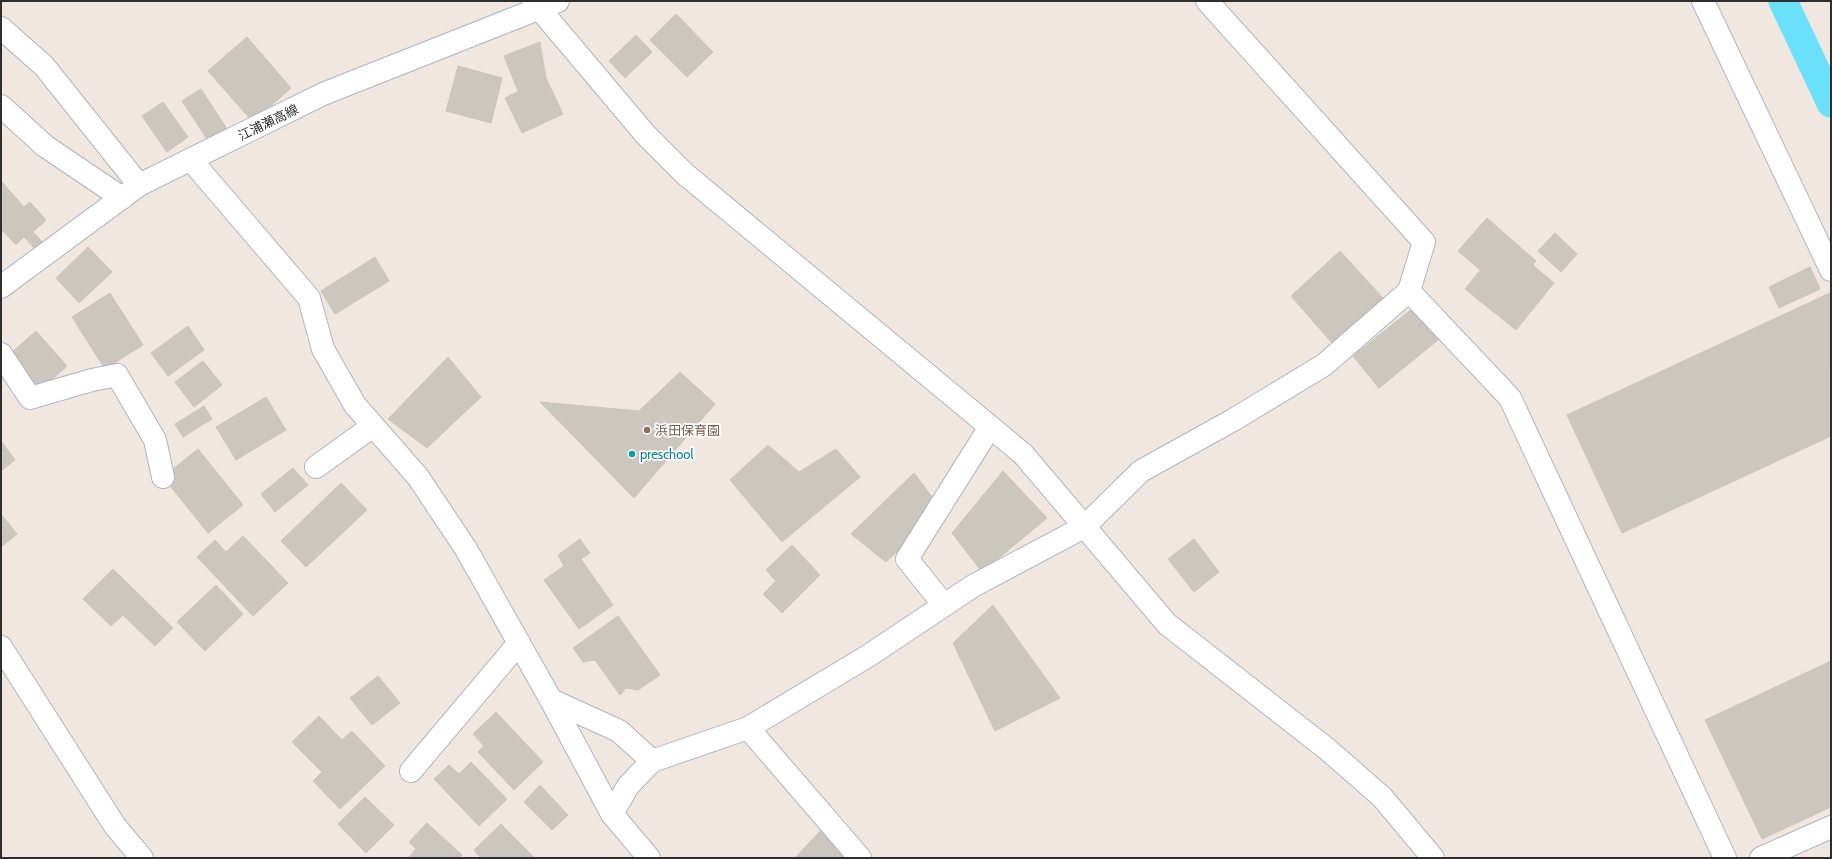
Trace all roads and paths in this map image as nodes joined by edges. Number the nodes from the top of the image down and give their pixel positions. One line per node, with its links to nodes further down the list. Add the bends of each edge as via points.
1 (1208, 1): 10 (street, via 1424,242)
2 (1703, 1): 8 (street)
3 (544, 3): 6 (street, 江浦瀬高線, via 324,94); 13 (street, via 644,134 684,174)
4 (1, 28): 7 (street, via 44,66)
5 (1, 106): 7 (street, via 45,146)
6 (191, 160): 7 (street, 江浦瀬高線); 12 (street, via 309,298 323,349 355,405)
7 (130, 191): 9 (street, 江浦瀬高線)
8 (1831, 270)
9 (1, 287)
10 (1409, 291): 16 (street, via 1324,365 1233,420 1140,471); 30 (street, via 1510,398)
11 (1, 354): 15 (street, via 30,398 117,375 155,440)
12 (373, 426): 14 (street); 18 (street, via 418,477 466,549)
13 (990, 427): 16 (street, via 1023,454); 17 (street, via 907,559)
14 (316, 467)
15 (163, 477)
16 (1084, 527): 17 (street, via 973,586); 29 (street, via 1167,624 1327,749 1382,798)
17 (944, 605): 21 (street, via 868,656)
18 (519, 644): 20 (street); 23 (street)
19 (1, 647): 26 (street, via 115,826)
20 (551, 700): 22 (street, via 619,731); 24 (street)
21 (748, 728): 22 (street); 28 (street)
22 (652, 761): 24 (street, via 628,786)
23 (411, 771)
24 (612, 814): 27 (street)
25 (1831, 827): 31 (street)
26 (142, 858)
27 (649, 858)
28 (860, 858)
29 (1432, 858)
30 (1726, 858)
31 (1761, 858)

